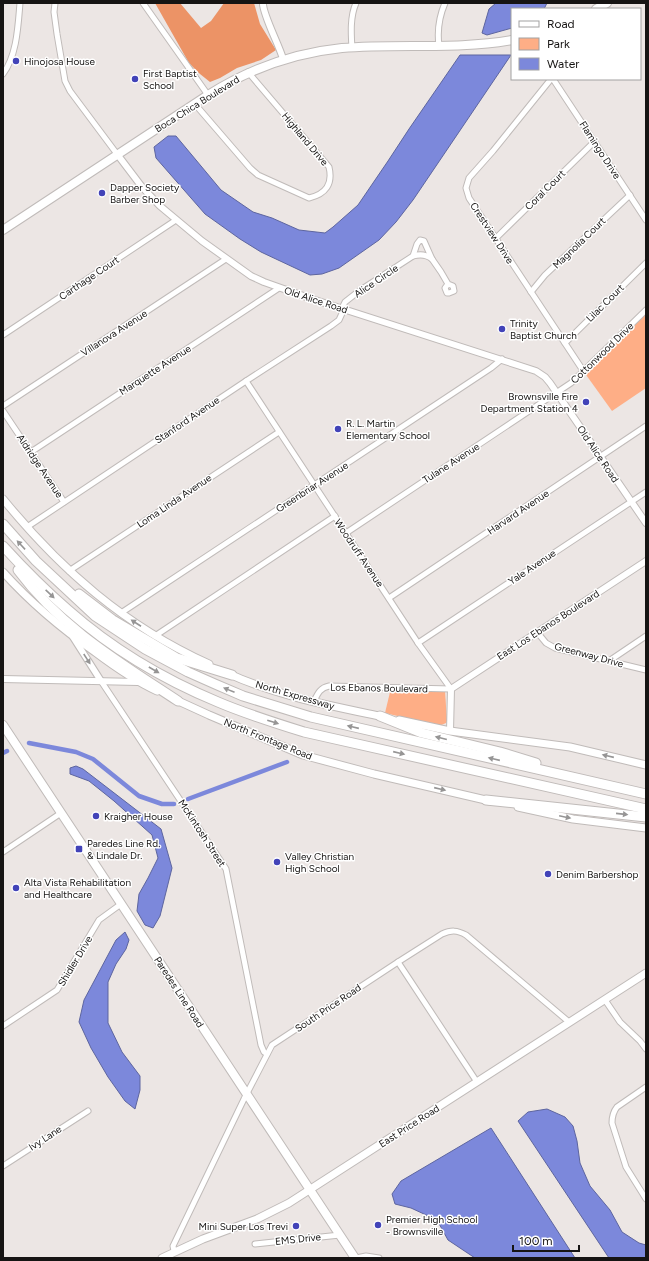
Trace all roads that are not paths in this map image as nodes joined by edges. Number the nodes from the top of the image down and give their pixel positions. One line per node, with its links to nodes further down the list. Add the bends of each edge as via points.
1 (20, 3): 14 (street, via 16,40 8,67)
2 (55, 3): 20 (street, Old Alice Road, via 56,34 65,81)
3 (143, 3): 17 (street)
4 (263, 3): 12 (street)
5 (356, 3): 11 (street, via 352,18)
6 (445, 3): 10 (street, via 440,14)
7 (607, 3): 8 (main road)
8 (598, 8)
9 (511, 40): 10 (main road, Boca Chica Boulevard, via 481,45)
10 (439, 46): 11 (main road, Boca Chica Boulevard)
11 (352, 48): 12 (main road, Boca Chica Boulevard, via 320,51)
12 (283, 59): 13 (main road, Boca Chica Boulevard)
13 (248, 72): 17 (main road, Boca Chica Boulevard); 18 (street, Highland Drive, via 329,167 330,182 326,190 317,196 309,198 258,175 241,160)
14 (3, 74)
15 (551, 80): 25 (street, Crestview Drive, via 469,178 466,188 469,198)
16 (553, 80): 19 (street, Flamingo Drive)
17 (208, 94): 18 (main road, Boca Chica Boulevard)
18 (194, 103): 20 (main road, Boca Chica Boulevard)
19 (594, 142): 21 (street, Flamingo Drive); 25 (street, Coral Court)
20 (117, 154): 22 (street, Old Alice Road, via 149,195); 24 (main road, Boca Chica Boulevard)
21 (630, 195): 23 (street, Flamingo Drive); 32 (street, Magnolia Court, via 545,275)
22 (176, 220): 27 (street, Old Alice Road); 35 (street, Carthage Court)
23 (646, 220)
24 (3, 230)
25 (495, 239): 32 (street, Crestview Drive)
26 (413, 256): 28 (street, via 423,254); 28 (street, Alice Circle, via 417,244 422,240); 33 (street, Alice Circle, via 359,291 345,302)
27 (226, 259): 31 (street, Old Alice Road, via 251,276); 41 (street, Villanova Avenue)
28 (432, 259): 30 (street, Alice Circle)
29 (646, 263): 36 (street, Lilac Court)
30 (448, 284)
31 (279, 288): 33 (street, Old Alice Road); 45 (street, Marquette Avenue)
32 (531, 292): 36 (street, Crestview Drive)
33 (343, 309): 37 (street, Old Alice Road); 39 (street, Stanford Avenue, via 338,320 331,326)
34 (646, 310): 38 (street, Cottonwood Drive)
35 (3, 335)
36 (565, 343): 38 (street, Crestview Drive)
37 (502, 359): 40 (street, Old Alice Road, via 542,374); 47 (street, Greenbriar Avenue)
38 (584, 372): 40 (street, Cottonwood Drive)
39 (246, 381): 44 (street, Woodruff Avenue); 51 (street, Stanford Avenue)
40 (557, 393): 46 (street, Old Alice Road); 56 (street, Tulane Avenue)
41 (3, 406)
42 (3, 411): 45 (street, Aldridge Avenue)
43 (646, 426): 46 (street, Harvard Avenue)
44 (279, 432): 47 (street, Woodruff Avenue); 61 (street, Loma Linda Avenue)
45 (31, 452): 51 (street, Aldridge Avenue)
46 (601, 457): 50 (street, Old Alice Road); 63 (street, Harvard Avenue)
47 (314, 486): 52 (street, Woodruff Avenue); 64 (street, Greenbriar Avenue)
48 (646, 492): 50 (street, Yale Avenue)
49 (3, 499): 55 (main road, North Expressway)
50 (631, 501): 53 (street, Old Alice Road); 69 (street, Yale Avenue)
51 (64, 502): 55 (street, Stanford Avenue)
52 (335, 516): 56 (street, Woodruff Avenue); 66 (street)
53 (646, 523)
54 (3, 524): 60 (highway, North Expressway, one-way to 54)
55 (27, 527): 61 (main road, North Expressway)
56 (346, 532): 63 (street, Woodruff Avenue)
57 (3, 546): 86 (highway, one-way to 86, via 28,574 91,629 143,664 218,702 304,732)
58 (3, 550): 77 (highway, via 30,586 56,613 97,647)
59 (646, 560): 65 (street, East Los Ebanos Boulevard)
60 (36, 561): 72 (highway, via 113,620 149,642 177,658); 83 (highway, North Expressway, one-way to 60, via 311,717 243,696 188,672 117,631 95,616)
61 (69, 571): 64 (main road, North Expressway)
62 (3, 572): 68 (main road, North Frontage Road)
63 (389, 598): 69 (street, Woodruff Avenue)
64 (121, 613): 66 (main road, North Expressway, one-way to 64)
65 (537, 632): 70 (street, Greenway Drive, via 546,643 555,648); 76 (street, East Los Ebanos Boulevard)
66 (155, 636): 72 (main road, North Expressway)
67 (646, 636): 70 (street)
68 (73, 637): 74 (street, McKintosh Street, one-way to 74); 75 (main road, North Frontage Road)
69 (418, 642): 76 (street, Woodruff Avenue)
70 (608, 661): 71 (street, Greenway Drive)
71 (646, 670)
72 (232, 675): 78 (main road, North Expressway)
73 (3, 679): 74 (street)
74 (102, 681): 75 (street); 98 (street, McKintosh Street, via 226,869 261,1045)
75 (138, 682): 77 (main road, North Frontage Road)
76 (451, 689): 78 (street, Los Ebanos Boulevard, via 330,686 318,692); 81 (street)
77 (178, 701): 85 (main road, North Frontage Road, one-way to 85, via 303,755)
78 (314, 701): 79 (main road, North Expressway)
79 (380, 716): 81 (main road, North Expressway); 83 (highway, one-way to 79, via 500,752 422,733)
80 (3, 725): 87 (main road, Paredes Line Road)
81 (450, 731): 82 (main road, North Expressway, one-way to 81, via 570,747)
82 (646, 765)
83 (614, 787): 84 (highway, North Expressway)
84 (646, 794)
85 (486, 800): 88 (highway, one-way to 88); 89 (main road, North Frontage Road, one-way to 89, via 573,819)
86 (646, 809)
87 (61, 813): 90 (street); 91 (main road, Paredes Line Road)
88 (646, 817)
89 (646, 828)
90 (3, 852)
91 (121, 904): 96 (street, Shidler Drive, via 99,920 57,990); 101 (main road, Paredes Line Road)
92 (398, 962): 95 (street, South Price Road, via 448,931 460,932); 98 (street, South Price Road, via 272,1045); 99 (street)
93 (646, 973): 94 (main road, East Price Road)
94 (605, 1000): 95 (main road, East Price Road); 97 (street, via 620,1022)
95 (569, 1022): 99 (main road, East Price Road)
96 (3, 1026)
97 (646, 1049)
98 (267, 1054): 101 (street, South Price Road)
99 (477, 1082): 104 (main road, East Price Road)
100 (646, 1087): 105 (street, via 617,1107 612,1123 626,1166)
101 (247, 1094): 104 (main road, Paredes Line Road); 108 (street, South Price Road, via 174,1245)
102 (88, 1111): 103 (street, Ivy Lane)
103 (3, 1166)
104 (310, 1190): 106 (main road, Paredes Line Road); 108 (main road, East Price Road, via 257,1219)
105 (646, 1199)
106 (340, 1235): 107 (street, EMS Drive); 110 (main road, Paredes Line Road)
107 (255, 1244)
108 (174, 1251): 109 (main road, East Price Road)
109 (162, 1258)
110 (356, 1258): 111 (street)
111 (379, 1258)

